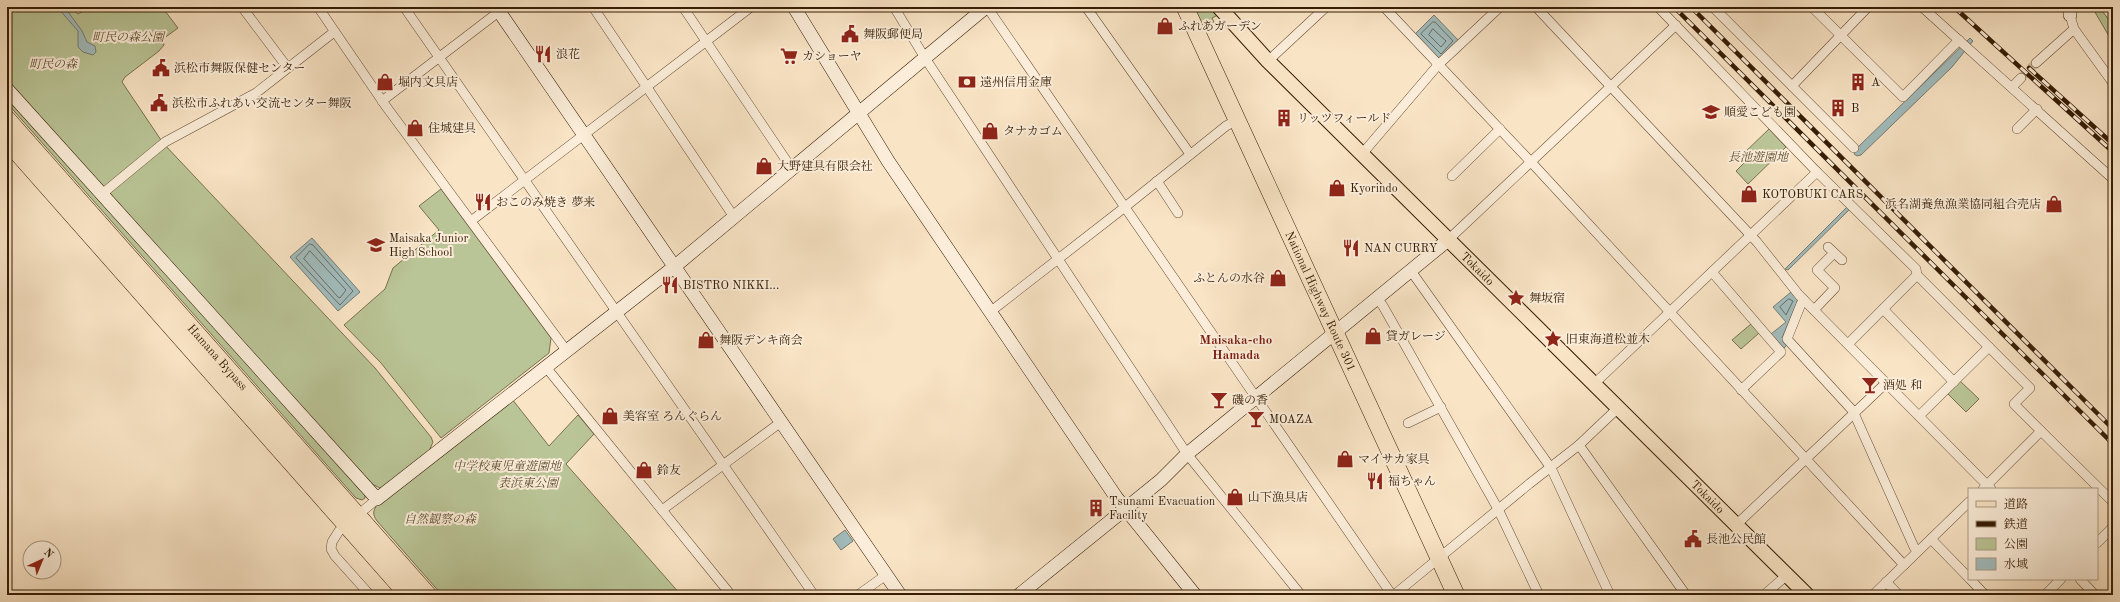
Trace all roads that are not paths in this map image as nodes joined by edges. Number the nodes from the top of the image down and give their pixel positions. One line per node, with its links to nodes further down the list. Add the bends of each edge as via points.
1 (242, 7): 35 (street)
2 (318, 7): 26 (street)
3 (404, 7): 30 (street)
4 (593, 7): 38 (street)
5 (683, 7): 28 (street)
6 (751, 7): 28 (street)
7 (794, 7): 45 (street)
8 (894, 7): 31 (street)
9 (987, 7): 31 (street); 63 (street)
10 (1086, 7): 53 (street)
11 (1185, 7): 47 (highway, National Highway Route 301)
12 (1219, 7): 32 (main road, Tokaido)
13 (1326, 7): 32 (street)
14 (1385, 7): 34 (street)
15 (1500, 7): 34 (street)
16 (1536, 7): 40 (street)
17 (1658, 7): 24 (street)
18 (1713, 7): 39 (street)
19 (1812, 7): 27 (street)
20 (1868, 7): 27 (street)
21 (1922, 7): 29 (street)
22 (500, 9): 30 (street); 50 (street)
23 (2070, 11): 25 (street)
24 (1676, 25): 40 (street); 57 (street)
25 (2074, 29): 33 (street); 37 (street)
26 (334, 32): 35 (street); 43 (street)
27 (1841, 35): 29 (street, via 1903,96); 39 (street)
28 (706, 41): 38 (street); 56 (street)
29 (1963, 44): 41 (street)
30 (438, 58): 43 (street); 60 (street)
31 (924, 58): 45 (street); 69 (street)
32 (1268, 61): 54 (main road, Tokaido)
33 (2036, 63)
34 (1438, 65): 48 (street); 54 (street)
35 (287, 67): 62 (street, via 256,93 165,142)
36 (2021, 78): 41 (street)
37 (2113, 83)
38 (646, 86): 50 (street); 65 (street)
39 (1792, 86): 52 (street)
40 (1611, 87): 55 (street); 67 (street)
41 (2012, 87): 44 (street)
42 (7, 89): 62 (street)
43 (382, 101): 66 (street)
44 (2037, 109): 49 (street); 59 (street)
45 (859, 113): 56 (street); 80 (street, via 888,161)
46 (7, 119): 129 (highway, Hamana Bypass)
47 (1238, 120): 53 (street, via 1226,126); 82 (highway, National Highway Route 301)
48 (1500, 129): 55 (street); 58 (street)
49 (2017, 129)
50 (584, 135): 60 (street); 71 (street)
51 (7, 141): 128 (highway, Hamana Bypass)
52 (1854, 148)
53 (1190, 154): 61 (street)
54 (1362, 154): 68 (main road, Tokaido)
55 (1531, 162): 68 (street); 81 (street)
56 (792, 168): 65 (street)
57 (1817, 172): 67 (street); 74 (street, via 1916,269)
58 (1452, 176)
59 (2113, 179)
60 (524, 180): 66 (street); 79 (street)
61 (1157, 181): 63 (street); 64 (street)
62 (102, 194): 105 (street)
63 (1125, 207): 69 (street); 91 (street)
64 (1178, 213)
65 (734, 217): 71 (street)
66 (471, 221): 85 (street)
67 (1750, 235): 73 (street); 76 (street)
68 (1448, 240): 72 (street); 88 (main road, Tokaido)
69 (1058, 260): 80 (street); 100 (street)
70 (1842, 260): 78 (street, via 1831,250 1817,270 1835,288)
71 (674, 267): 79 (street); 96 (street)
72 (1411, 271): 75 (street); 103 (street)
73 (1712, 272): 81 (street); 90 (street, via 1781,352)
74 (1917, 275): 77 (street); 84 (street)
75 (1377, 298): 82 (street); 92 (street)
76 (1804, 300): 78 (street); 94 (street, via 1800,304 1787,339)
77 (1883, 309): 83 (street); 87 (street)
78 (1814, 310): 83 (street)
79 (616, 311): 85 (street); 102 (street)
80 (990, 312): 109 (street)
81 (1670, 312): 88 (street); 90 (street)
82 (1334, 333): 91 (street); 118 (highway, National Highway Route 301)
83 (1848, 344): 89 (street)
84 (1989, 347): 87 (street); 98 (street, via 2030,388 2014,404)
85 (566, 350): 86 (street)
86 (545, 366): 105 (street); 111 (street)
87 (1954, 382): 95 (street)
88 (1594, 384): 93 (main road, Tokaido)
89 (1886, 384): 94 (street); 95 (street)
90 (1741, 390): 101 (street)
91 (1256, 398): 100 (street); 137 (street)
92 (1441, 408): 97 (street); 110 (street)
93 (1618, 408): 99 (street); 112 (main road, Tokaido)
94 (1854, 414): 101 (street); 117 (street)
95 (1919, 416): 104 (street)
96 (781, 422): 102 (street); 120 (street)
97 (1408, 423)
98 (2041, 431): 104 (street); 106 (street)
99 (1579, 445): 103 (street); 141 (street)
100 (1187, 454): 109 (street, via 1161,480); 136 (street)
101 (1805, 460): 112 (street); 119 (street)
102 (723, 465): 111 (street); 131 (street)
103 (1551, 468): 110 (street); 140 (street)
104 (1987, 488)
105 (377, 499): 108 (street)
106 (2113, 502)
107 (1968, 503): 115 (street)
108 (365, 509)
109 (1125, 509): 134 (street); 135 (street)
110 (1498, 509): 118 (street); 139 (street)
111 (662, 510): 130 (street)
112 (1736, 525): 121 (main road, Tokaido)
113 (2113, 527): 116 (street)
114 (339, 532): 127 (street, via 332,542 333,553)
115 (1932, 539): 117 (street); 122 (street)
116 (2098, 542)
117 (1917, 551): 119 (street)
118 (1438, 558): 137 (street); 138 (highway, National Highway Route 301)
119 (1904, 565): 126 (street)
120 (886, 574): 132 (street); 133 (street)
121 (1787, 575): 142 (street); 143 (main road, Tokaido)
122 (1968, 577)
123 (1971, 580): 146 (street)
124 (2060, 580): 147 (street)
125 (2081, 580): 148 (street)
126 (1886, 582): 144 (street); 145 (street)
127 (370, 595)
128 (408, 595)
129 (428, 595)
130 (731, 595)
131 (814, 595)
132 (858, 595)
133 (900, 595)
134 (1019, 595)
135 (1195, 595)
136 (1301, 595)
137 (1393, 595)
138 (1456, 595)
139 (1539, 595)
140 (1610, 595)
141 (1686, 595)
142 (1764, 595)
143 (1806, 595)
144 (1873, 595)
145 (1899, 595)
146 (1985, 595)
147 (2045, 595)
148 (2095, 595)

